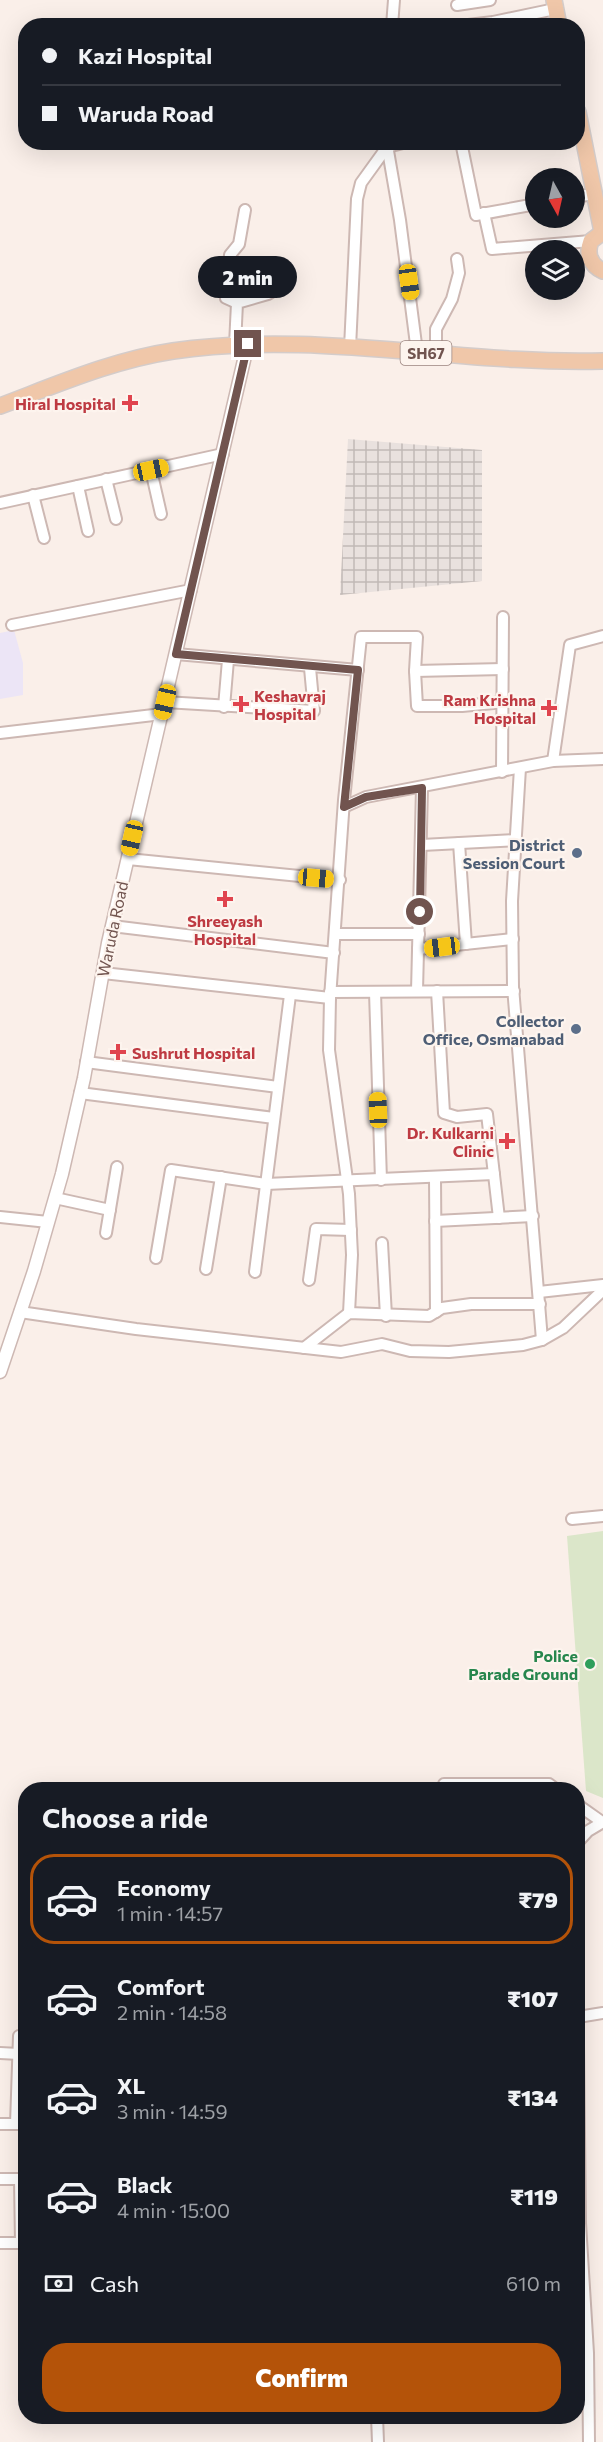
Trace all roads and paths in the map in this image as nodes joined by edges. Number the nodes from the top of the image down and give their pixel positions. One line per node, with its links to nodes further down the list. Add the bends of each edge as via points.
1 (394, 0): 5 (street)
2 (490, 0): 4 (street)
3 (554, 4): 6 (street)
4 (457, 5)
5 (393, 18)
6 (507, 18)
7 (585, 140): 11 (main road)
8 (384, 150): 21 (street, via 361,183 357,199)
9 (388, 150): 22 (street)
10 (463, 150): 14 (street, via 477,214)
11 (596, 184): 15 (main road)
12 (525, 206): 14 (street)
13 (244, 210): 19 (street, via 239,244 230,255 226,298)
14 (484, 213): 15 (street, via 492,249)
15 (599, 235): 17 (main road, via 589,248 591,260)
16 (458, 259): 23 (street, via 459,273 452,299 436,329)
17 (603, 271)
18 (289, 281): 19 (street, via 268,294)
19 (237, 303): 20 (street)
20 (242, 344): 21 (main road, SH67); 25 (main road, SH67, via 171,351 102,368); 26 (street, Waruda Road)
21 (350, 348): 22 (main road, SH67)
22 (417, 352): 23 (main road, SH67)
23 (436, 353): 24 (main road, SH67)
24 (603, 361)
25 (0, 406)
26 (223, 454): 27 (street); 36 (street, Waruda Road)
27 (151, 470): 28 (street); 32 (street)
28 (106, 479): 29 (street); 33 (street)
29 (78, 486): 30 (street); 34 (street)
30 (33, 495): 31 (street); 35 (street)
31 (0, 503)
32 (161, 514)
33 (116, 519)
34 (88, 531)
35 (44, 538)
36 (191, 590): 38 (street); 40 (street, Waruda Road)
37 (503, 617): 43 (street)
38 (12, 625)
39 (603, 636): 51 (street, via 570,645)
40 (176, 654): 41 (street); 48 (street, Waruda Road)
41 (228, 660): 42 (street); 47 (street)
42 (310, 668): 44 (street); 47 (street, via 314,711)
43 (503, 669): 45 (street); 46 (street)
44 (358, 670): 45 (street, via 361,636 417,637); 55 (street)
45 (415, 670): 46 (street, via 417,706)
46 (504, 702): 53 (street)
47 (224, 707): 48 (street)
48 (163, 708): 49 (street); 59 (street, Waruda Road)
49 (0, 733)
50 (603, 759): 51 (street)
51 (553, 761): 52 (street)
52 (520, 768): 53 (street); 56 (street)
53 (502, 772): 54 (street)
54 (422, 788): 55 (street, via 366,797); 58 (street)
55 (344, 807): 60 (street)
56 (517, 840): 57 (street); 64 (street)
57 (459, 843): 58 (street); 65 (street)
58 (422, 844): 63 (street)
59 (128, 859): 60 (street); 61 (street, Waruda Road)
60 (340, 880): 62 (street)
61 (112, 926): 67 (street); 68 (street, Waruda Road)
62 (335, 934): 63 (street); 67 (street)
63 (419, 934): 66 (street)
64 (513, 939): 65 (street); 71 (street)
65 (466, 944): 66 (street)
66 (418, 949): 69 (street)
67 (334, 953): 74 (street)
68 (103, 973): 73 (street); 75 (street, Waruda Road)
69 (417, 991): 70 (street); 72 (street)
70 (437, 991): 71 (street); 80 (street, via 444,1113 457,1117 487,1114)
71 (514, 991): 88 (street)
72 (375, 992): 74 (street); 83 (street)
73 (290, 995): 74 (street); 76 (street)
74 (330, 995): 84 (street, via 329,1050)
75 (86, 1062): 76 (street); 77 (street, Waruda Road)
76 (278, 1087): 78 (street)
77 (80, 1093): 78 (street); 86 (street, Waruda Road)
78 (274, 1118): 85 (street)
79 (117, 1167): 87 (street)
80 (494, 1174): 82 (street); 90 (street)
81 (221, 1177): 85 (street); 96 (street, via 171,1170); 97 (street)
82 (435, 1178): 83 (street); 91 (street)
83 (381, 1180): 84 (street)
84 (347, 1181): 85 (street); 93 (street)
85 (266, 1184): 98 (street)
86 (55, 1198): 87 (street); 92 (street, Waruda Road)
87 (110, 1210): 94 (street)
88 (533, 1216): 90 (street); 102 (street)
89 (0, 1217): 92 (street)
90 (499, 1218): 91 (street)
91 (435, 1221): 105 (street)
92 (48, 1222): 104 (street, Waruda Road)
93 (351, 1230): 99 (street, via 316,1229); 106 (street)
94 (106, 1233)
95 (382, 1243): 107 (street)
96 (156, 1258)
97 (206, 1269)
98 (255, 1272)
99 (309, 1280)
100 (603, 1285): 102 (street)
101 (603, 1290): 108 (street, via 563,1328)
102 (539, 1292): 103 (street)
103 (540, 1304): 105 (street, via 471,1304); 108 (street)
104 (20, 1312): 109 (street); 110 (street, Waruda Road)
105 (436, 1312): 107 (street, via 429,1316)
106 (350, 1313): 107 (street); 109 (street)
107 (386, 1316)
108 (542, 1340): 109 (street, via 448,1352 410,1351 382,1344 341,1352)
109 (304, 1348)
110 (1, 1367)
111 (603, 1516): 112 (street)
112 (572, 1520)
113 (585, 1810): 114 (street)
114 (602, 1822): 115 (street)
115 (585, 1836)
116 (603, 2013): 117 (street)
117 (585, 2016)
118 (0, 2053): 119 (street)
119 (18, 2054)
120 (0, 2124): 121 (street)
121 (18, 2124)
122 (0, 2179): 123 (street)
123 (18, 2179)
124 (0, 2243): 125 (street)
125 (18, 2243)
126 (585, 2368): 129 (street)
127 (377, 2424): 128 (street)
128 (378, 2442)
129 (589, 2442)

